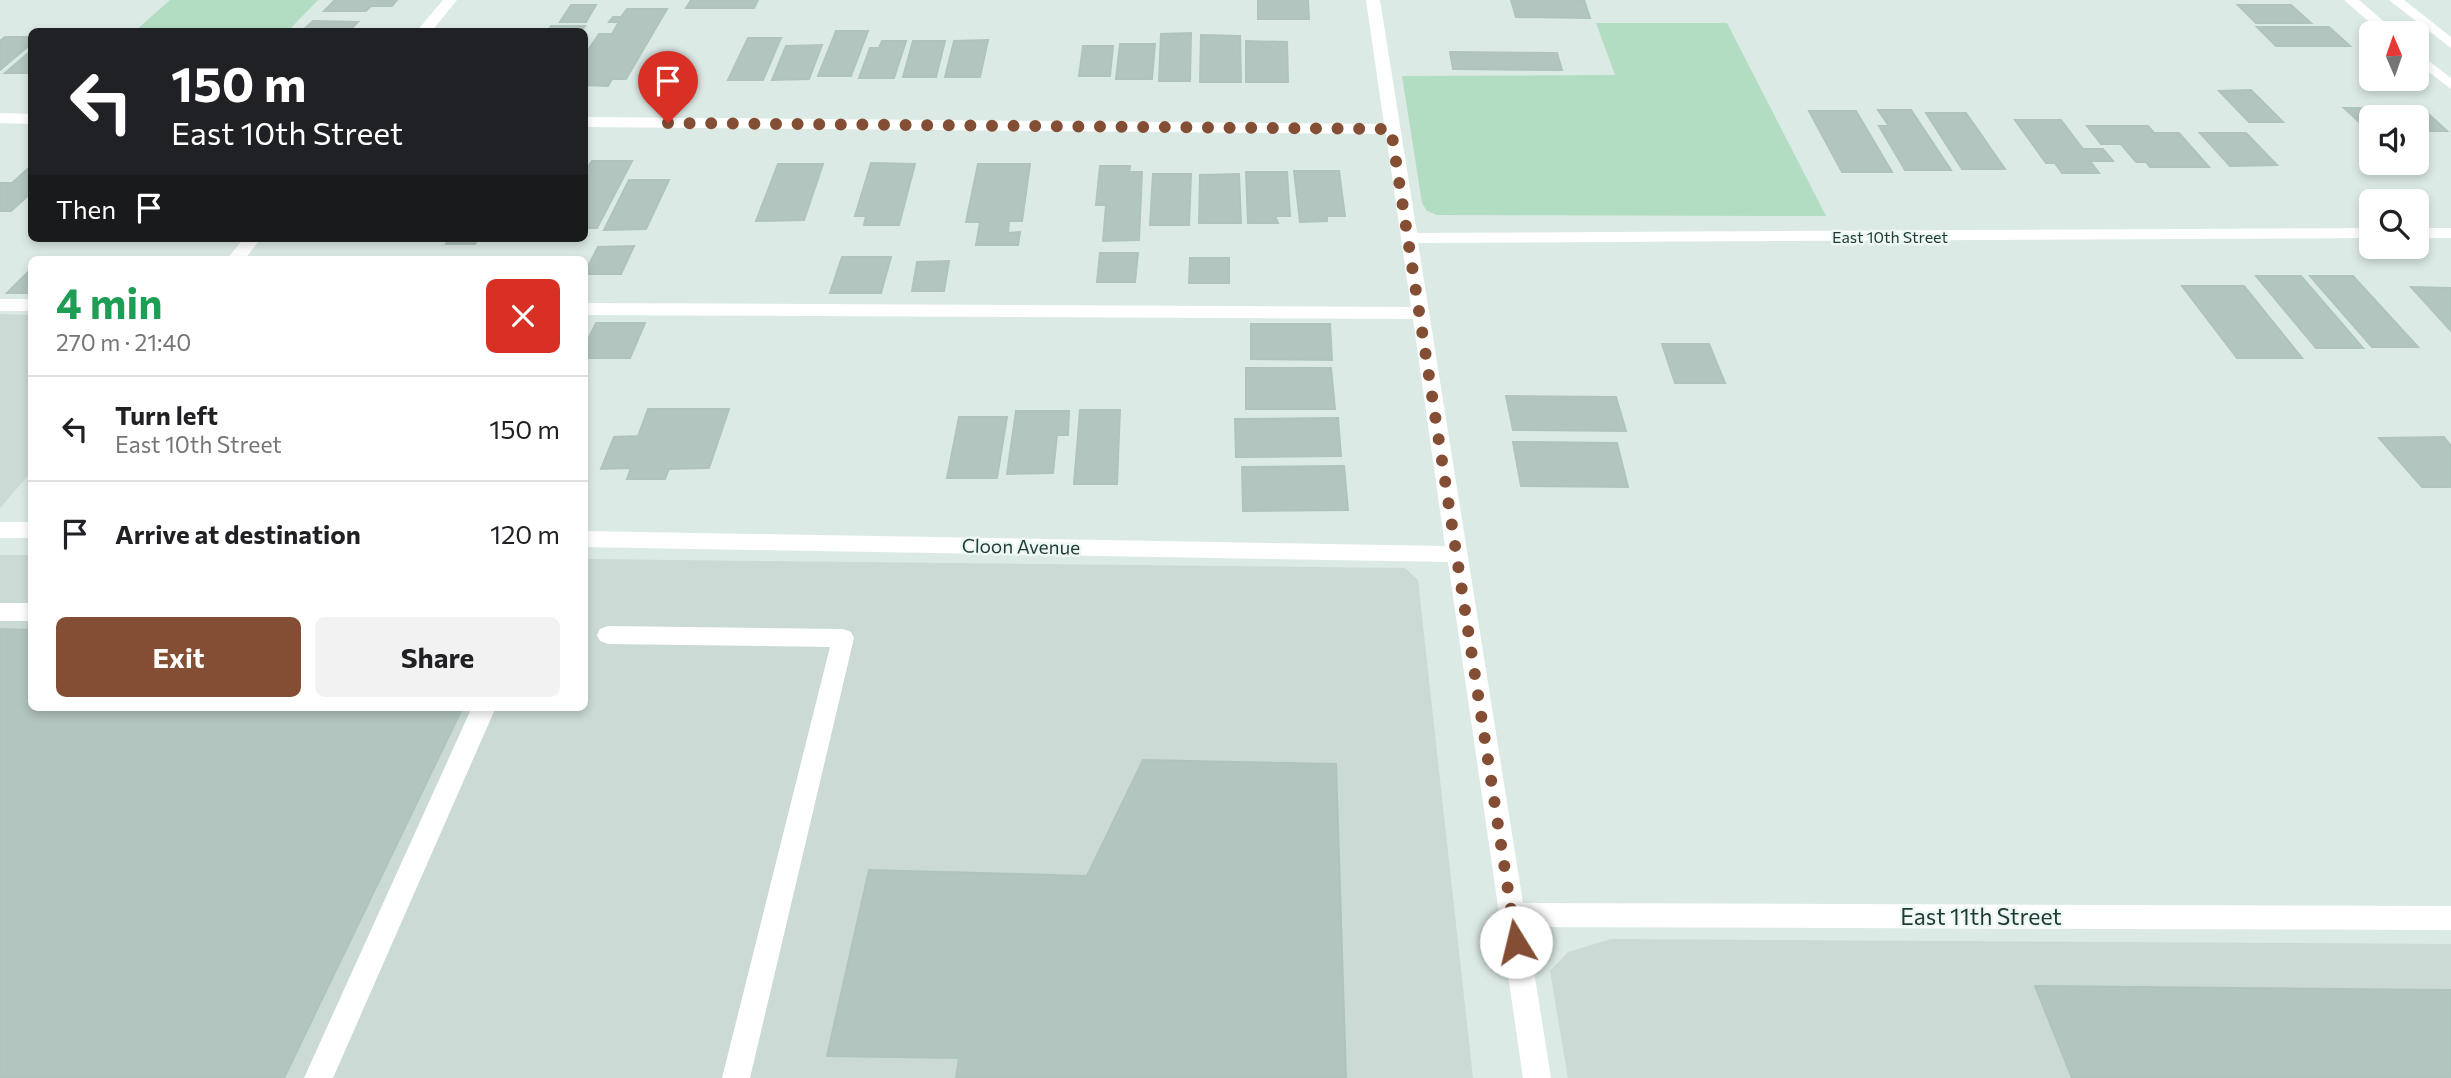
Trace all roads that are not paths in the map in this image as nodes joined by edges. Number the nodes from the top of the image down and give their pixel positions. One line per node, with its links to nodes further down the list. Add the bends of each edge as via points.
1 (450, 0): 6 (street)
2 (1373, 0): 13 (street)
3 (2351, 0): 5 (street)
4 (2396, 0): 7 (street)
5 (2376, 21)
6 (426, 28)
7 (2451, 44)
8 (2429, 66): 9 (street)
9 (2451, 85)
10 (0, 118): 11 (street)
11 (28, 119)
12 (588, 122): 13 (street)
13 (1391, 129): 17 (street)
14 (2359, 233): 17 (street, East 10th Street)
15 (2429, 233): 16 (street)
16 (2451, 233)
17 (1409, 239): 23 (street)
18 (250, 242): 19 (street)
19 (238, 256)
20 (0, 305): 21 (street)
21 (28, 305)
22 (588, 309): 23 (street)
23 (1420, 313): 27 (street)
24 (28, 516): 25 (street)
25 (16, 530)
26 (588, 539): 27 (street, Cloon Avenue)
27 (1457, 554): 32 (street)
28 (0, 612): 29 (street)
29 (28, 612)
30 (608, 635): 35 (street, via 843,638)
31 (482, 711): 34 (street)
32 (1512, 915): 33 (street, East 11th Street); 36 (street)
33 (2451, 918)
34 (318, 1078)
35 (736, 1078)
36 (1537, 1078)

